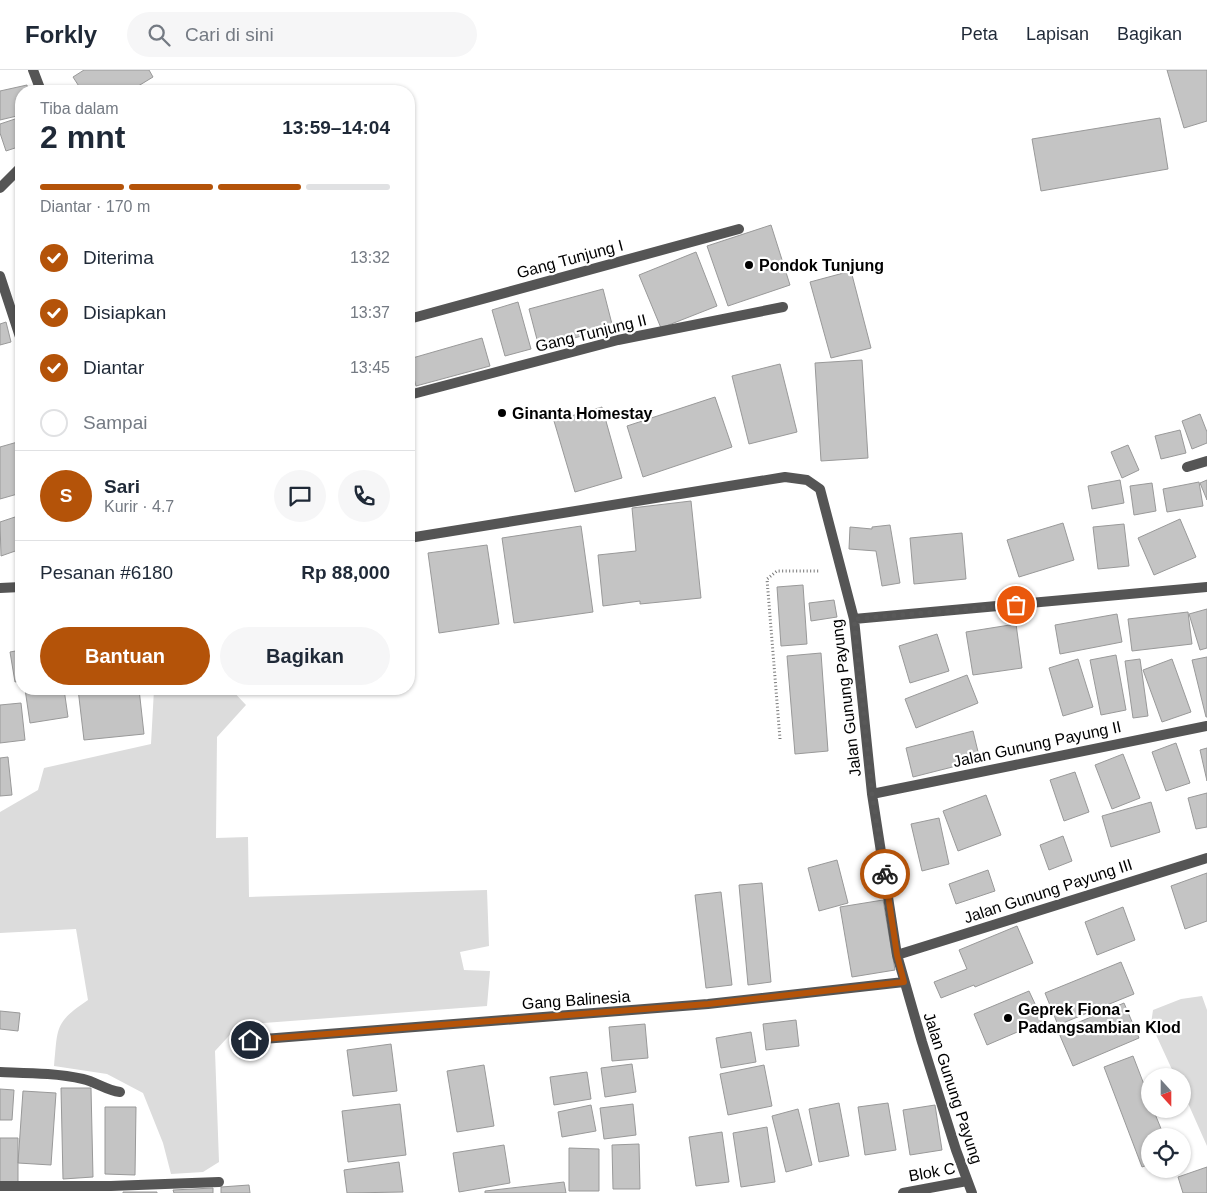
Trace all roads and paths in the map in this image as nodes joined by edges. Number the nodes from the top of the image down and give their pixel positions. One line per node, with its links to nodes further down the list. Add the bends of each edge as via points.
1 (33, 70): 2 (street)
2 (39, 85)
3 (15, 173): 4 (street)
4 (0, 188)
5 (738, 229): 8 (street, Gang Tunjung I)
6 (0, 276): 9 (street)
7 (782, 307): 10 (street, Gang Tunjung II, via 618,340)
8 (415, 317)
9 (15, 322)
10 (415, 393)
11 (1207, 461): 12 (street)
12 (1187, 467)
13 (415, 537): 14 (street, Jalan Gunung Payung, via 784,477 807,480 820,488)
14 (842, 570): 18 (street, Jalan Gunung Payung); 20 (path, via 777,571 767,578)
15 (15, 587): 17 (street)
16 (1207, 587): 18 (street)
17 (0, 588)
18 (854, 619): 21 (street, Jalan Gunung Payung)
19 (1207, 726): 21 (street, Jalan Gunung Payung II)
20 (780, 738)
21 (872, 794): 23 (street, Jalan Gunung Payung)
22 (1207, 858): 23 (street, Jalan Gunung Payung III)
23 (897, 955): 24 (street, Jalan Gunung Payung)
24 (904, 982): 25 (street, Gang Balinesia, via 708,1004); 28 (street, Jalan Gunung Payung)
25 (250, 1040)
26 (0, 1072): 27 (street, via 71,1077)
27 (120, 1092)
28 (968, 1181): 31 (street, Blok C); 32 (street, Jalan Gunung Payung)
29 (218, 1182): 30 (street)
30 (0, 1186)
31 (903, 1193)
32 (972, 1193)

